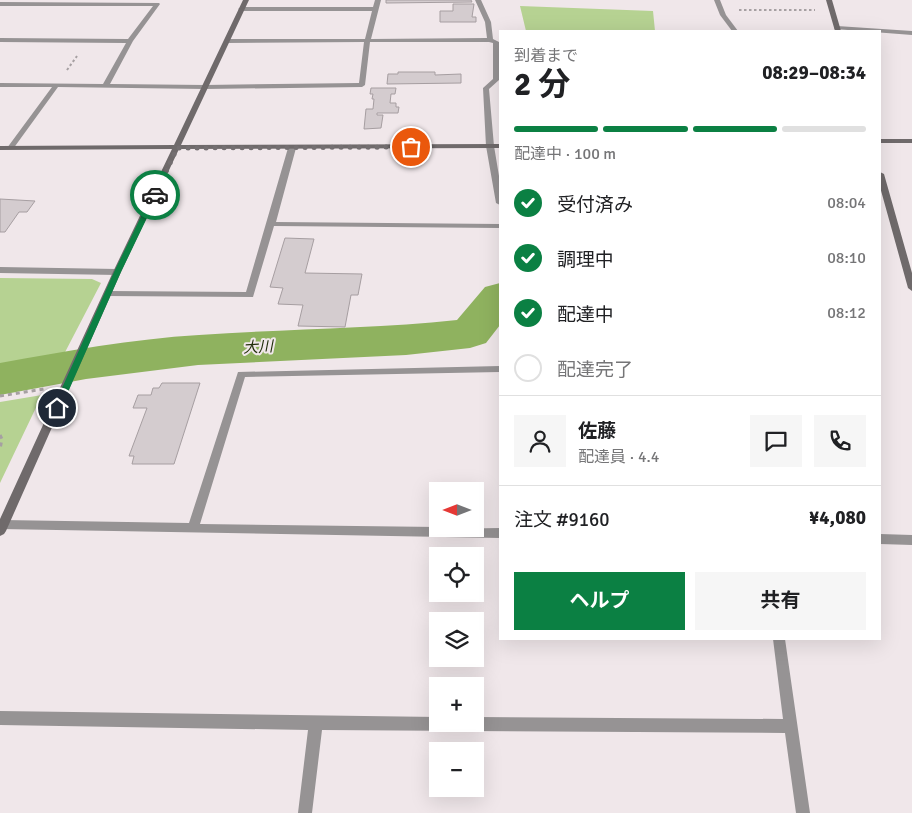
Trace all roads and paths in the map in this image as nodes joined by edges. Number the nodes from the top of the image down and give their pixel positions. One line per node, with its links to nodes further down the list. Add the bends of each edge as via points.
1 (246, 0): 8 (street)
2 (291, 0): 9 (street)
3 (378, 0): 10 (street)
4 (478, 0): 23 (street)
5 (717, 0): 11 (street)
6 (829, 0): 12 (street)
7 (0, 4): 20 (street, via 157,4)
8 (242, 9): 9 (street); 21 (street)
9 (288, 9): 10 (street)
10 (375, 9): 22 (street)
11 (721, 10): 12 (path); 14 (street)
12 (832, 10): 13 (street)
13 (838, 29): 15 (street)
14 (734, 30)
15 (856, 30)
16 (881, 31): 17 (street)
17 (912, 33)
18 (0, 40): 19 (street)
19 (87, 41): 20 (street); 26 (path)
20 (130, 41): 27 (street)
21 (227, 41): 22 (street); 28 (street)
22 (367, 41): 23 (street); 28 (street, via 362,84)
23 (495, 41): 24 (street)
24 (498, 80): 31 (street, via 486,88)
25 (0, 85): 26 (street)
26 (56, 86): 27 (street); 34 (street)
27 (105, 87): 28 (street)
28 (205, 87): 35 (street)
29 (912, 140): 30 (street)
30 (881, 141)
31 (490, 146): 32 (street); 36 (street); 38 (street)
32 (499, 146)
33 (0, 148): 34 (street)
34 (11, 148): 35 (street)
35 (177, 148): 36 (street); 42 (street)
36 (292, 148): 39 (street)
37 (881, 178): 43 (street)
38 (499, 198)
39 (271, 224): 40 (street); 44 (street, via 250,295)
40 (499, 226)
41 (0, 270): 42 (street)
42 (117, 272): 44 (street)
43 (912, 288)
44 (109, 294): 46 (street)
45 (499, 369): 51 (street, via 241,374)
46 (66, 388): 47 (path); 50 (street)
47 (0, 396)
48 (0, 435): 49 (path)
49 (0, 449)
50 (2, 528): 51 (street)
51 (193, 528): 52 (street)
52 (499, 533)
53 (881, 540): 54 (street)
54 (912, 540)
55 (779, 640): 58 (street)
56 (0, 718): 57 (street)
57 (316, 723): 58 (street); 59 (street)
58 (791, 726): 60 (street)
59 (305, 813)
60 (803, 813)

